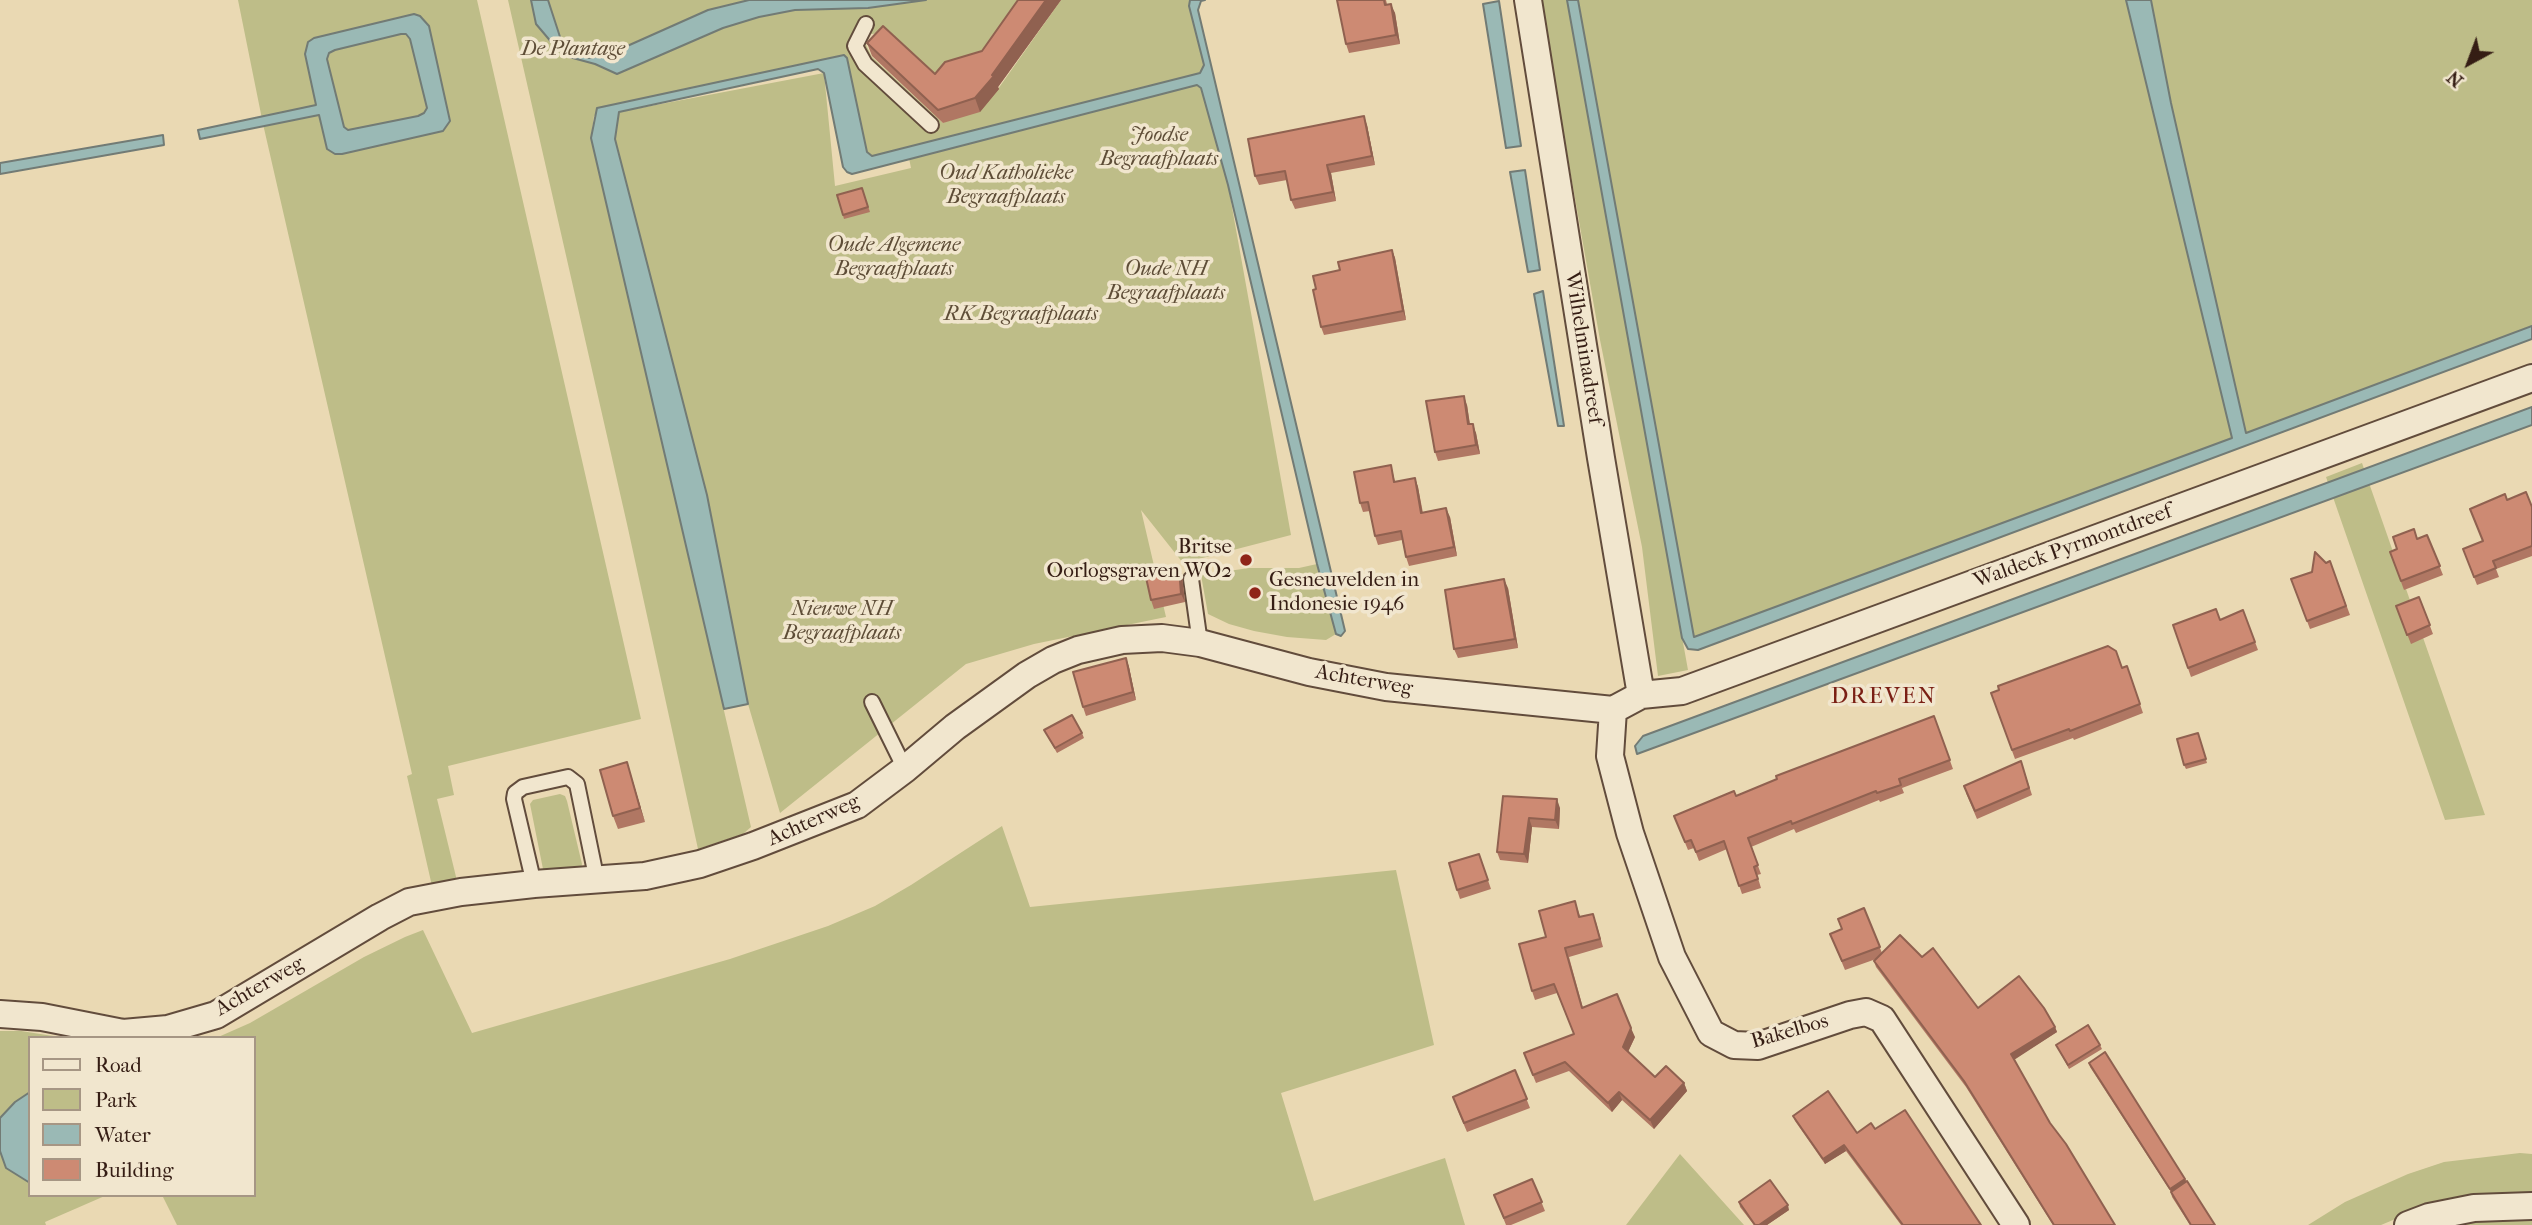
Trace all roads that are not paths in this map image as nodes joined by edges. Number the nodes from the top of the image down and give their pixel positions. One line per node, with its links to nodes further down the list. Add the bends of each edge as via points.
1 (1528, 0): 7 (street, Wilhelminadreef)
2 (866, 24): 3 (lane, via 855,46 865,64)
3 (931, 125)
4 (2532, 378): 7 (street, Waldeck Pyrmontdreef, via 1682,691)
5 (1191, 579): 6 (lane)
6 (1200, 643): 9 (street, Achterweg, via 1353,682); 10 (street, Achterweg, via 1162,638 1122,640 1053,660 965,719)
7 (1641, 695): 9 (street, Waldeck Pyrmontdreef)
8 (872, 702): 10 (lane)
9 (1613, 710): 15 (street, Bakelbos, via 1611,756 1630,833 1672,957 1711,1033 1734,1045 1758,1046 1850,1015 1866,1012 1882,1019)
10 (905, 769): 11 (street, Achterweg, via 857,805 753,846 700,864)
11 (597, 881): 12 (street, Achterweg); 12 (lane, via 577,784 568,777 515,793)
12 (534, 884): 13 (street, Achterweg, via 410,902 216,1015 168,1029 123,1033 43,1017)
13 (0, 1014)
14 (2532, 1206): 16 (street, via 2474,1208)
15 (2016, 1225)
16 (2408, 1225)

